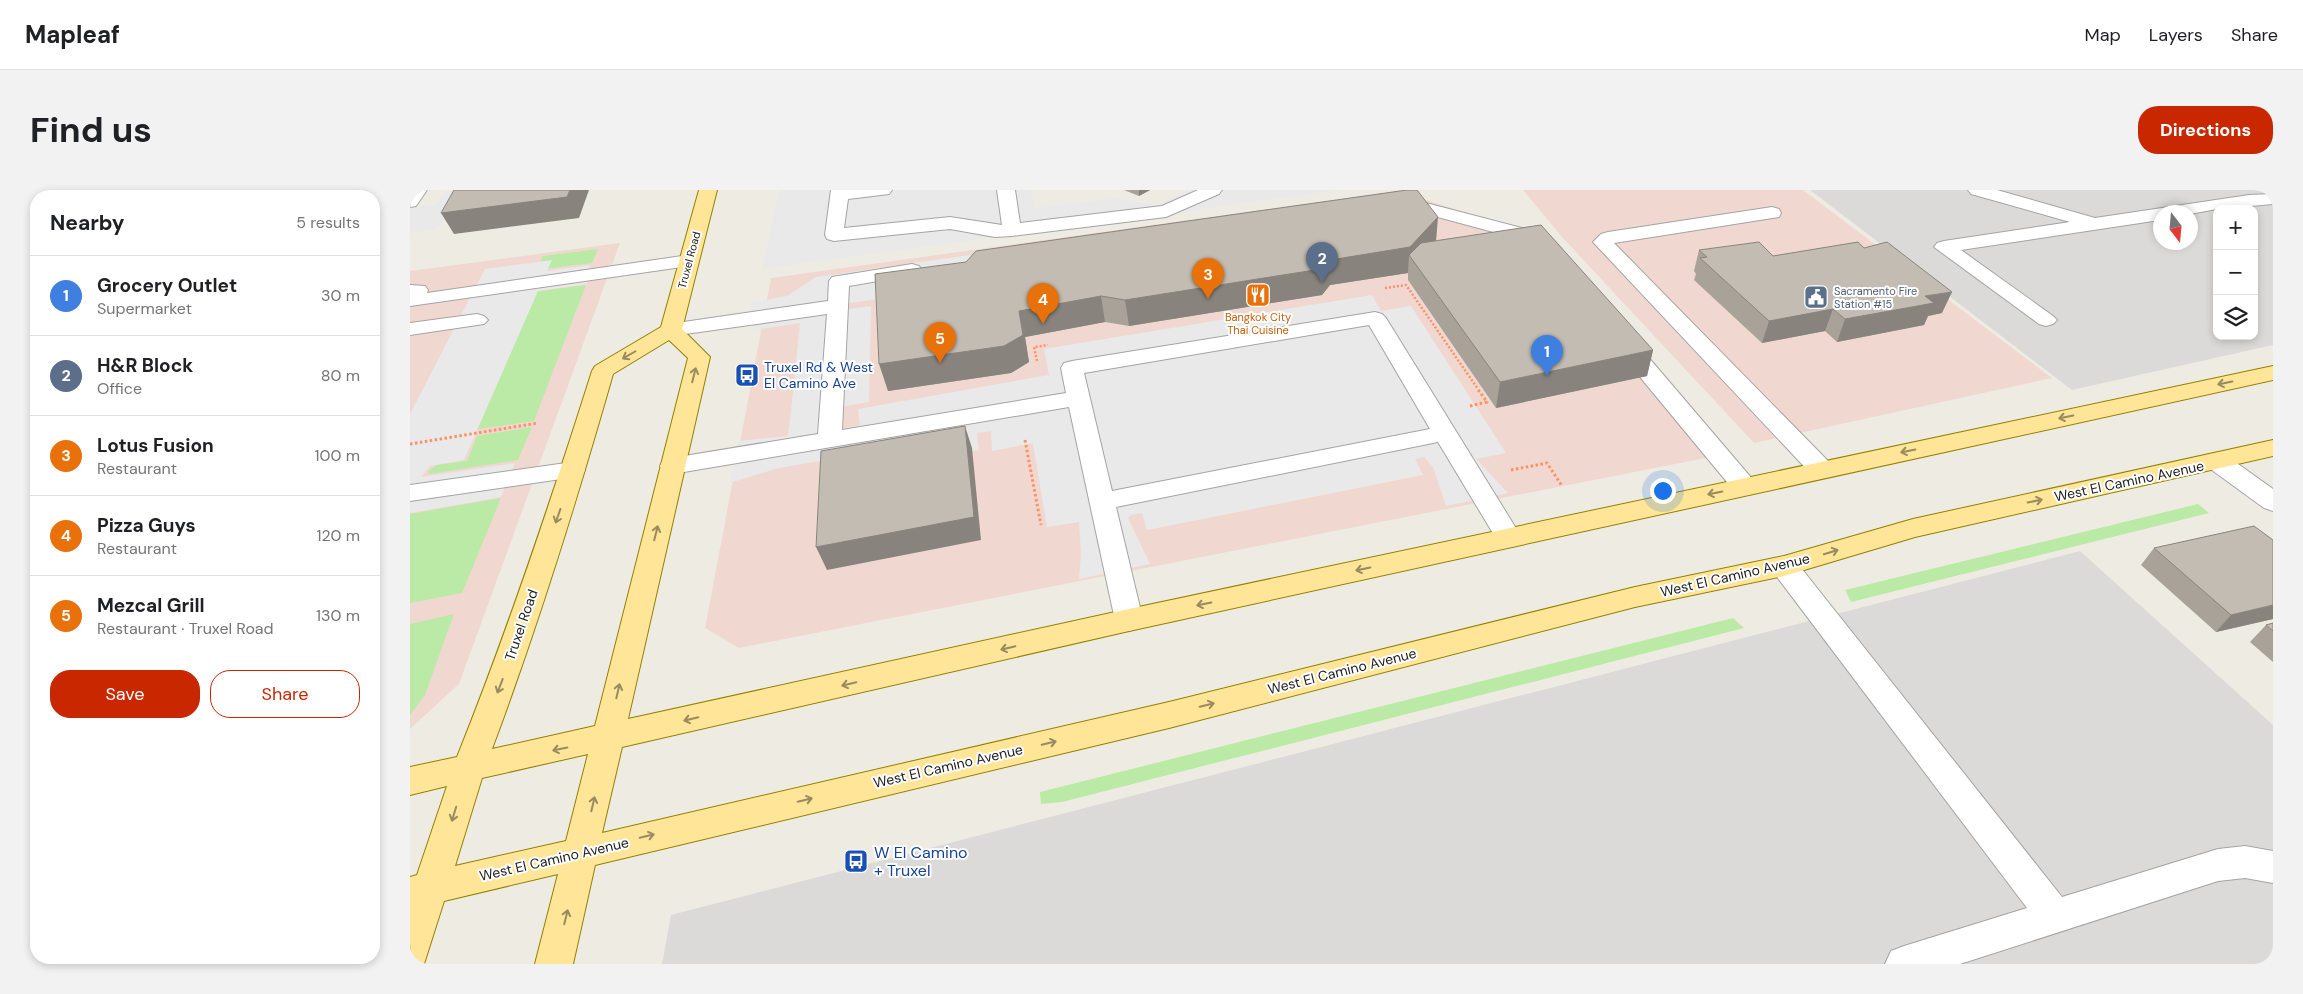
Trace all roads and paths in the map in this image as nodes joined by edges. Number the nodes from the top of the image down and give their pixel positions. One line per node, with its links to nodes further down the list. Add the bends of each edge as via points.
1 (418, 190): 9 (street)
2 (708, 190): 18 (main road, Truxel Road)
3 (884, 190): 7 (street)
4 (1006, 190): 16 (street)
5 (1213, 190): 16 (street, via 1166,211)
6 (1977, 190): 15 (street)
7 (839, 193): 16 (street, via 834,235 950,223 995,231)
8 (2243, 195): 11 (street); 12 (street)
9 (410, 202)
10 (1378, 203): 17 (street, via 1397,200 1534,237)
11 (2198, 205)
12 (2271, 207)
13 (1772, 213): 38 (street, via 1608,238 1603,242)
14 (2153, 215): 15 (street)
15 (2096, 224): 23 (street, via 1944,248)
16 (1012, 230)
17 (1553, 259)
18 (689, 261): 20 (street, via 412,301 418,290); 26 (main road, Truxel Road)
19 (927, 268): 21 (street, via 839,281)
20 (410, 291)
21 (838, 306): 26 (street); 32 (street)
22 (477, 320): 25 (street)
23 (2046, 320)
24 (1610, 327): 39 (street)
25 (410, 329)
26 (671, 330): 36 (main road, one-way to 26, via 699,357); 37 (main road, Truxel Road, one-way to 37, via 603,371)
27 (2273, 373): 38 (main road, one-way to 38)
28 (1079, 398): 29 (street); 31 (street, via 1072,368 1375,318); 41 (street)
29 (1019, 409): 32 (street); 43 (path)
30 (538, 423): 33 (path)
31 (1446, 433): 41 (street); 44 (street)
32 (830, 440): 36 (street)
33 (410, 444)
34 (2273, 448): 35 (main road, West El Camino Avenue)
35 (2218, 462): 42 (street); 45 (main road, West El Camino Avenue, one-way to 35, via 1913,528)
36 (672, 466): 47 (main road, one-way to 36)
37 (573, 470): 40 (street); 48 (main road, Truxel Road, one-way to 48, via 507,669)
38 (1822, 470): 39 (main road)
39 (1745, 487): 44 (main road, one-way to 44)
40 (410, 493)
41 (1102, 501): 46 (street)
42 (2273, 502)
43 (1040, 525)
44 (1510, 538): 46 (main road, one-way to 46)
45 (1784, 566): 50 (main road, West El Camino Avenue, one-way to 45, via 1169,715 1635,597); 53 (street)
46 (1129, 620): 47 (main road, one-way to 47)
47 (608, 738): 48 (main road, one-way to 48); 50 (main road, one-way to 47)
48 (469, 768): 49 (main road); 52 (main road, Truxel Road, one-way to 52)
49 (410, 781)
50 (582, 852): 52 (main road, West El Camino Avenue); 55 (main road, one-way to 50)
51 (2273, 867): 53 (street, via 2245,862 2218,865)
52 (421, 891): 54 (main road, Truxel Road)
53 (2054, 915): 56 (street)
54 (410, 953)
55 (554, 964)
56 (1904, 964)

